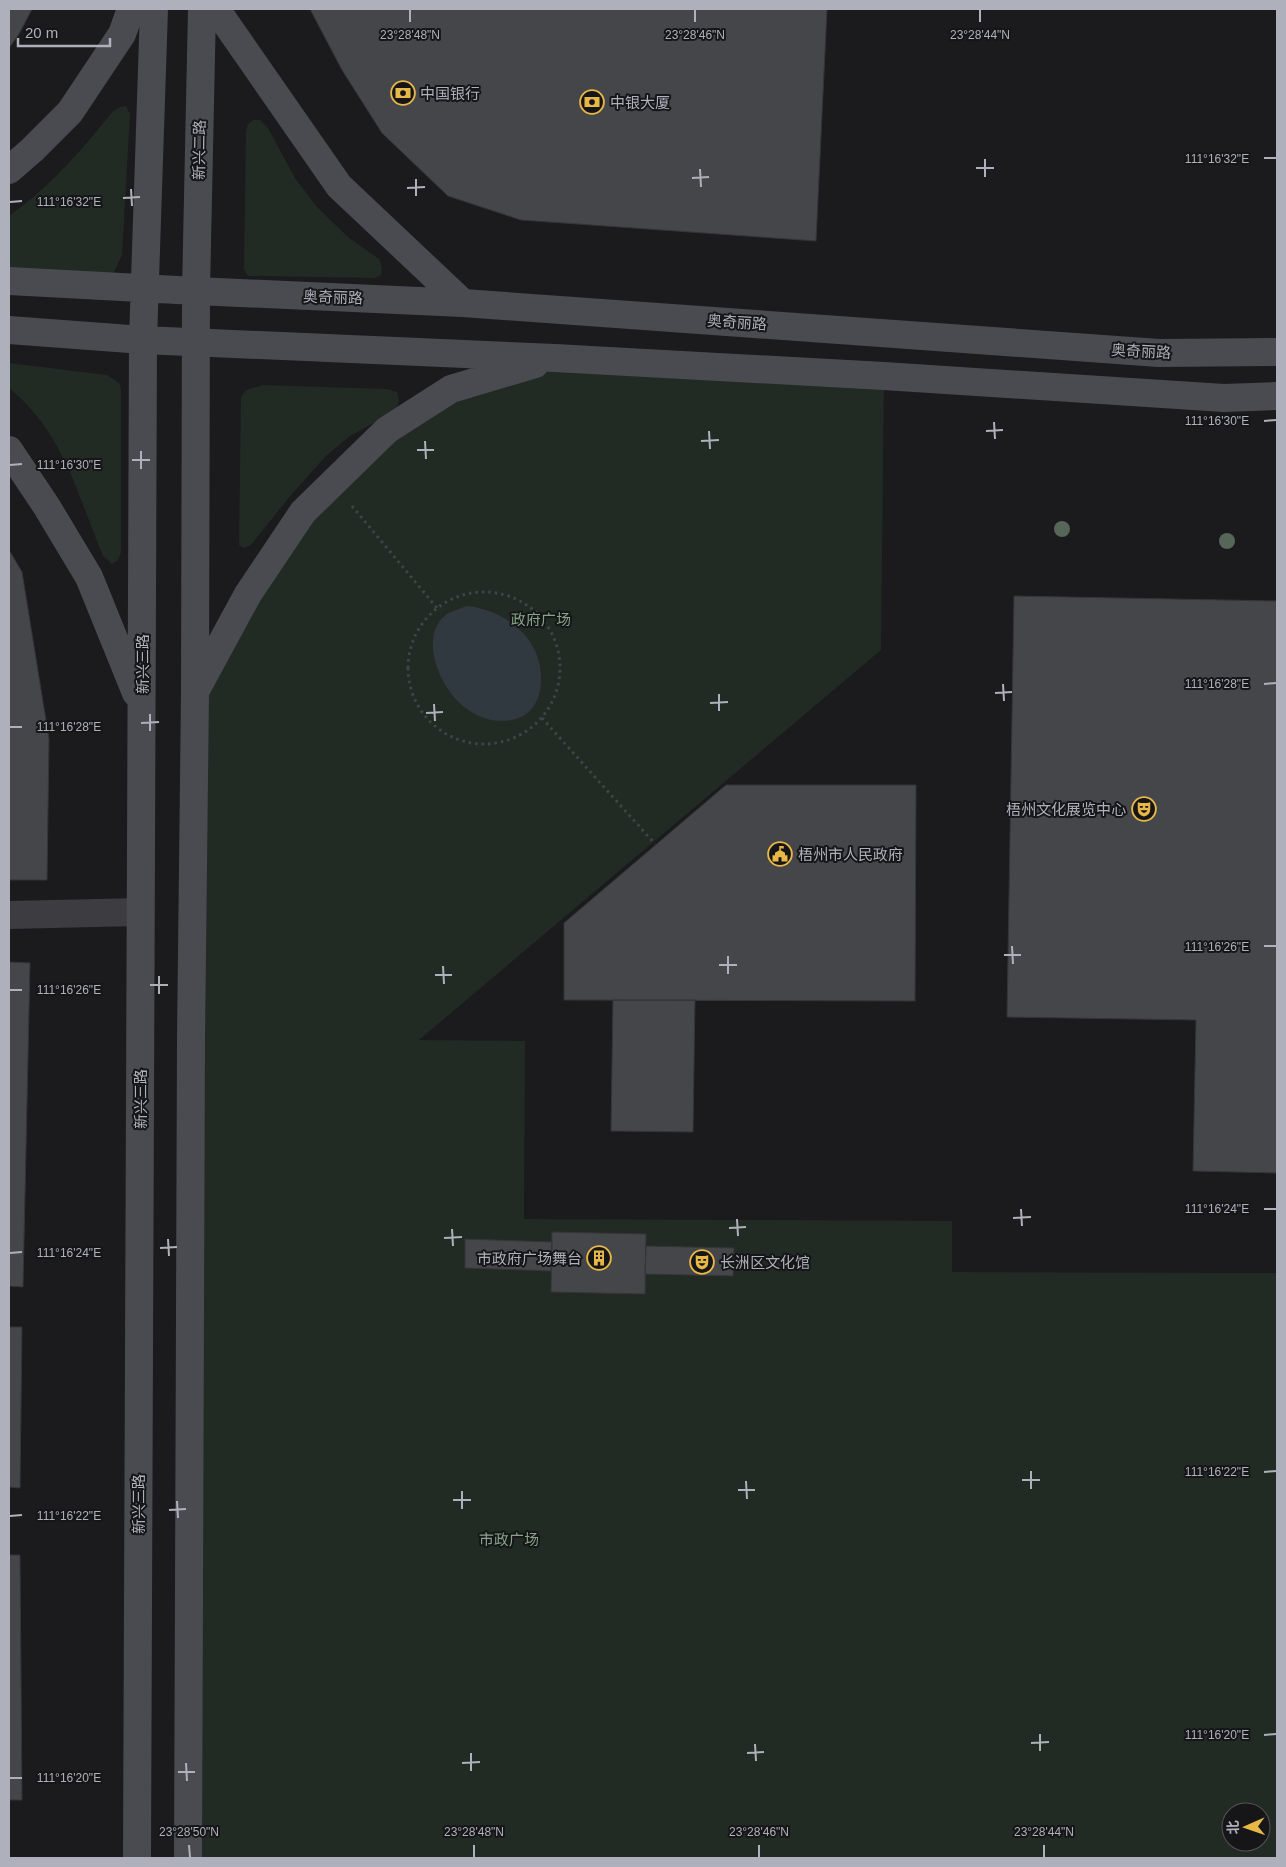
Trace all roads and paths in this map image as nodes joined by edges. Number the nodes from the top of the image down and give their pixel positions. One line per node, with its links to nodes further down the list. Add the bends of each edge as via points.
1 (131, 9): 5 (main road, via 122,34 70,112)
2 (154, 9): 7 (main road)
3 (202, 9): 8 (main road, 新兴二路)
4 (216, 9): 9 (main road, via 339,186)
5 (9, 170)
6 (9, 281): 7 (main road)
7 (144, 288): 8 (main road); 11 (main road)
8 (196, 291): 9 (main road, 奥奇丽路); 12 (main road, 新兴二路)
9 (463, 303): 13 (main road, 奥奇丽路, via 1159,353)
10 (9, 330): 11 (main road)
11 (143, 340): 12 (main road); 20 (main road, 新兴三路)
12 (196, 343): 14 (main road); 19 (main road)
13 (1277, 352)
14 (555, 358): 15 (main road, via 1224,398); 17 (main road, via 451,389 387,430)
15 (1277, 396)
16 (9, 450): 20 (main road, via 89,577)
17 (333, 483): 18 (path); 19 (main road, via 303,512 248,594)
18 (437, 608): 21 (path, via 459,596 484,591 508,595 530,607 548,625 558,647 561,672 555,697); 21 (path, via 420,626 409,658 408,675 414,700 429,722 450,737 474,744 499,744 523,735)
19 (195, 692): 26 (main road, via 190,1039)
20 (142, 706): 23 (main road, 新兴三路)
21 (542, 718): 22 (path)
22 (655, 844)
23 (140, 912): 24 (street); 25 (main road, 新兴三路)
24 (9, 915)
25 (137, 1858)
26 (188, 1858)

